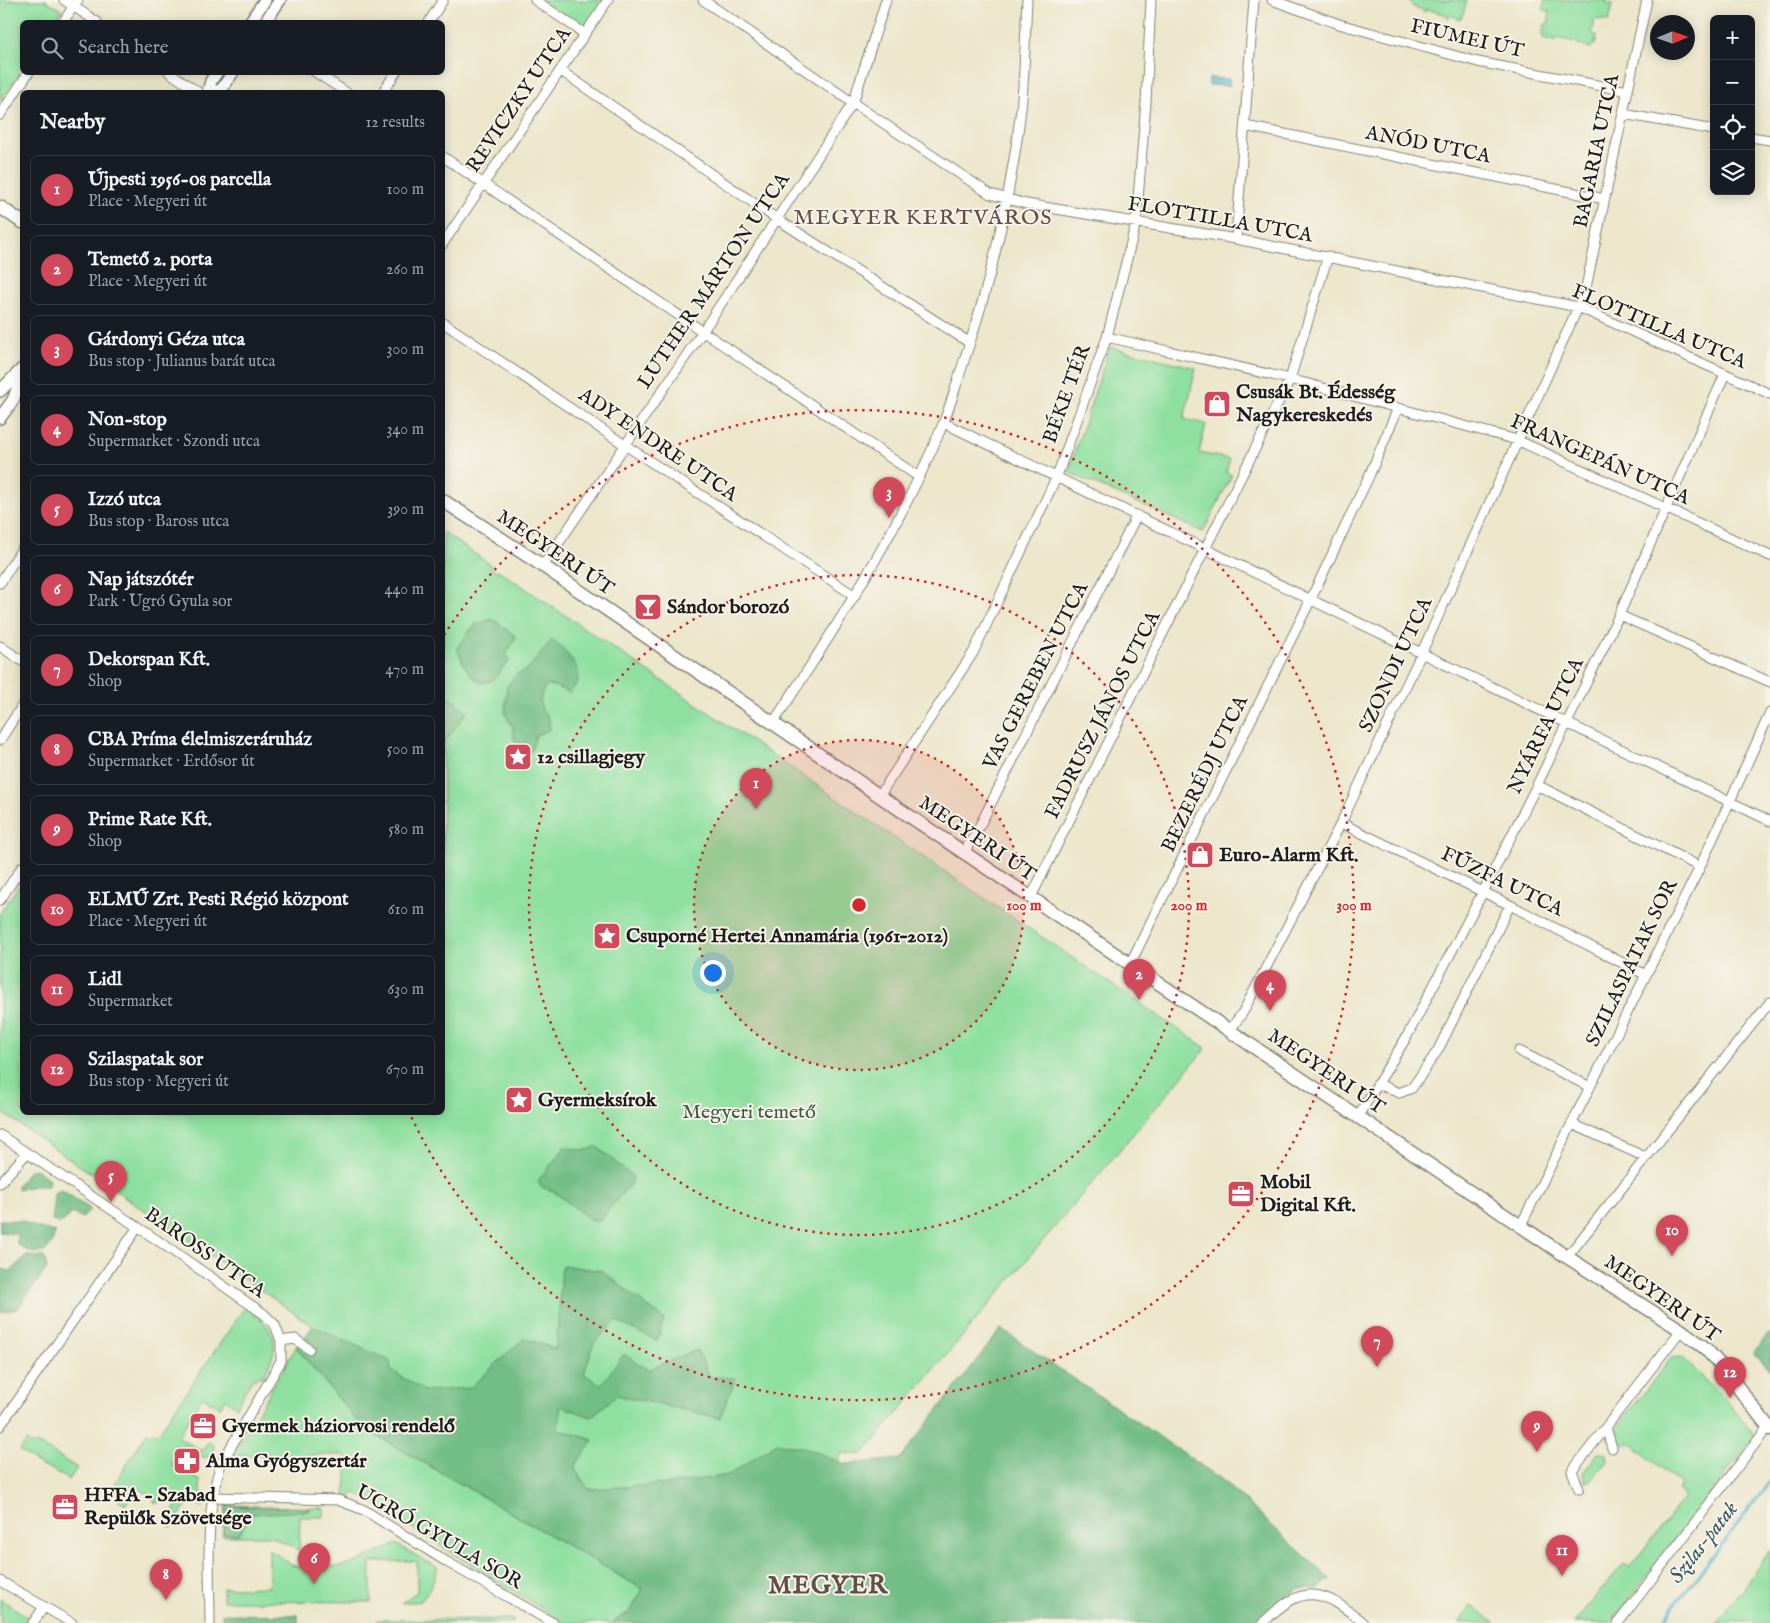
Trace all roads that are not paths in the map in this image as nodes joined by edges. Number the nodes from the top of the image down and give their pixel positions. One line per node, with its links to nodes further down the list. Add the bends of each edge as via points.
1 (64, 0): 14 (street)
2 (265, 0): 17 (street)
3 (280, 0): 18 (street)
4 (443, 0): 19 (street)
5 (535, 0): 20 (street)
6 (608, 0): 20 (street, REVICZKY UTCA)
7 (703, 0): 34 (street, FLOTTILLA UTCA)
8 (886, 0): 34 (street, LUTHER MÁRTON UTCA)
9 (1027, 0): 43 (street, via 1021,109)
10 (1151, 0): 48 (street)
11 (1254, 0): 37 (street)
12 (1272, 0): 33 (street, FIUMEI ÚT, via 1339,24 1478,62)
13 (1647, 0): 33 (street, BAGARIA UTCA)
14 (76, 3): 15 (street); 16 (street)
15 (64, 20)
16 (95, 20)
17 (251, 20)
18 (266, 20)
19 (430, 20)
20 (585, 34): 21 (street, REVICZKY UTCA)
21 (561, 71): 42 (street, REVICZKY UTCA); 46 (street)
22 (27, 75): 36 (street)
23 (174, 75): 28 (street)
24 (215, 75): 29 (street)
25 (231, 75): 30 (street)
26 (320, 75): 31 (street)
27 (394, 75): 32 (street)
28 (195, 90)
29 (209, 90)
30 (220, 90)
31 (343, 90)
32 (384, 90)
33 (1628, 91): 35 (street, BAGARIA UTCA)
34 (853, 103): 43 (street, FLOTTILLA UTCA, via 990,194); 46 (street, LUTHER MÁRTON UTCA)
35 (1623, 114): 38 (street); 44 (street, BAGARIA UTCA)
36 (0, 115)
37 (1245, 126): 44 (street, ANÓD UTCA); 49 (street)
38 (1710, 129)
39 (1755, 138): 40 (street)
40 (1770, 140)
41 (445, 158): 42 (street)
42 (484, 184): 50 (street, REVICZKY UTCA); 54 (street)
43 (1007, 199): 48 (street, FLOTTILLA UTCA); 56 (street)
44 (1605, 199): 52 (street, BAGARIA UTCA, via 1585,292)
45 (0, 207): 47 (main road)
46 (777, 219): 54 (street, LUTHER MÁRTON UTCA); 56 (street)
47 (20, 221)
48 (1136, 222): 49 (street, FLOTTILLA UTCA); 55 (street)
49 (1236, 239): 51 (street, FLOTTILLA UTCA)
50 (445, 241)
51 (1328, 256): 52 (street, FLOTTILLA UTCA); 60 (street)
52 (1578, 307): 59 (street, FLOTTILLA UTCA); 67 (street, SZONDI UTCA)
53 (445, 324): 68 (street, ADY ENDRE UTCA)
54 (703, 331): 68 (street, LUTHER MÁRTON UTCA); 70 (street)
55 (1107, 337): 57 (street, BÉKE TÉR); 69 (street, BÉKE TÉR)
56 (970, 343): 66 (street)
57 (1207, 360): 60 (street, FRANGEPÁN UTCA)
58 (20, 371): 62 (street)
59 (1726, 374): 63 (street, FLOTTILLA UTCA); 72 (street, NYÁRFA UTCA)
60 (1290, 379): 64 (street, FRANGEPÁN UTCA); 74 (street)
61 (20, 381): 65 (street, via 13,400)
62 (0, 391)
63 (1770, 394)
64 (1398, 408): 67 (street, FRANGEPÁN UTCA); 80 (street, BEZERÉDJ UTCA)
65 (0, 418)
66 (944, 423): 69 (street); 70 (street)
67 (1517, 440): 72 (street, FRANGEPÁN UTCA); 83 (street, SZONDI UTCA)
68 (625, 445): 77 (street, LUTHER MÁRTON UTCA); 79 (street, ADY ENDRE UTCA)
69 (1057, 476): 73 (street, BÉKE TÉR); 92 (street, via 973,653)
70 (919, 477): 79 (street)
71 (445, 502): 77 (main road, MEGYERI ÚT)
72 (1666, 508): 76 (street, FRANGEPÁN UTCA); 81 (street, NYÁRFA UTCA)
73 (1137, 515): 74 (street, BÉKE TÉR); 96 (street, VAS GEREBEN UTCA)
74 (1206, 548): 80 (street, BÉKE TÉR); 100 (street, FADRUSZ JÁNOS UTCA)
75 (20, 552): 78 (street)
76 (1770, 556)
77 (543, 566): 88 (main road, MEGYERI ÚT)
78 (0, 582)
79 (855, 596): 88 (street)
80 (1311, 599): 83 (street, BÉKE TÉR); 103 (street, BEZERÉDJ UTCA)
81 (1619, 615): 85 (street); 89 (street, NYÁRFA UTCA)
82 (0, 646): 84 (street)
83 (1422, 652): 89 (street, BÉKE TÉR); 95 (street, SZONDI UTCA)
84 (20, 661)
85 (1770, 682)
86 (20, 709): 90 (street)
87 (1770, 713): 93 (street, SZILASPATAK SOR)
88 (773, 723): 92 (main road, MEGYERI ÚT)
89 (1568, 723): 91 (street, NYÁRFA UTCA); 93 (street, BÉKE TÉR)
90 (0, 740)
91 (1537, 785): 97 (street); 99 (street, NYÁRFA UTCA)
92 (879, 796): 96 (main road, MEGYERI ÚT)
93 (1730, 801): 94 (street, BÉKE TÉR); 97 (street, SZILASPATAK SOR)
94 (1770, 821)
95 (1341, 823): 99 (street, FŰZFA UTCA); 106 (street, SZONDI UTCA, via 1243,1012)
96 (964, 853): 100 (main road, MEGYERI ÚT)
97 (1700, 867): 104 (street, SZILASPATAK SOR)
98 (20, 870): 101 (street)
99 (1483, 892): 102 (street, FŰZFA UTCA); 108 (street, NYÁRFA UTCA)
100 (1031, 897): 103 (main road, MEGYERI ÚT)
101 (0, 900)
102 (1510, 905): 104 (street, FŰZFA UTCA); 108 (street, via 1438,1050 1412,1088 1399,1093)
103 (1130, 964): 106 (main road, MEGYERI ÚT)
104 (1646, 975): 109 (street, SZILASPATAK SOR)
105 (1770, 1002): 114 (street)
106 (1230, 1030): 110 (main road, MEGYERI ÚT)
107 (1518, 1051): 109 (street)
108 (1379, 1084): 110 (street, NYÁRFA UTCA)
109 (1590, 1087): 111 (street, SZILASPATAK SOR)
110 (1358, 1116): 116 (main road, MEGYERI ÚT)
111 (1572, 1124): 114 (street); 116 (street, SZILASPATAK SOR)
112 (0, 1135): 113 (street, BAROSS UTCA)
113 (27, 1153): 115 (street); 117 (street, BAROSS UTCA)
114 (1645, 1157): 118 (street)
115 (0, 1183)
116 (1521, 1225): 118 (main road, MEGYERI ÚT)
117 (138, 1227): 120 (street, BAROSS UTCA, via 264,1314 275,1325); 122 (street)
118 (1567, 1256): 119 (main road, MEGYERI ÚT)
119 (1681, 1330): 123 (street); 124 (main road, MEGYERI ÚT, via 1705,1348 1723,1368)
120 (281, 1341): 121 (street, via 295,1339); 127 (street, via 281,1361 222,1464)
121 (309, 1349)
122 (0, 1426)
123 (1606, 1427): 125 (street); 126 (street, via 1572,1471)
124 (1769, 1428): 136 (street)
125 (1612, 1448)
126 (1580, 1489)
127 (212, 1497): 132 (street); 133 (street, UGRÓ GYULA SOR, via 338,1500 364,1510)
128 (0, 1581): 129 (street)
129 (44, 1607): 130 (street); 131 (street)
130 (33, 1623)
131 (72, 1623)
132 (210, 1623)
133 (553, 1623)
134 (1263, 1623): 135 (street, via 1287,1601 1305,1594 1327,1598)
135 (1364, 1623)
136 (1618, 1623)

